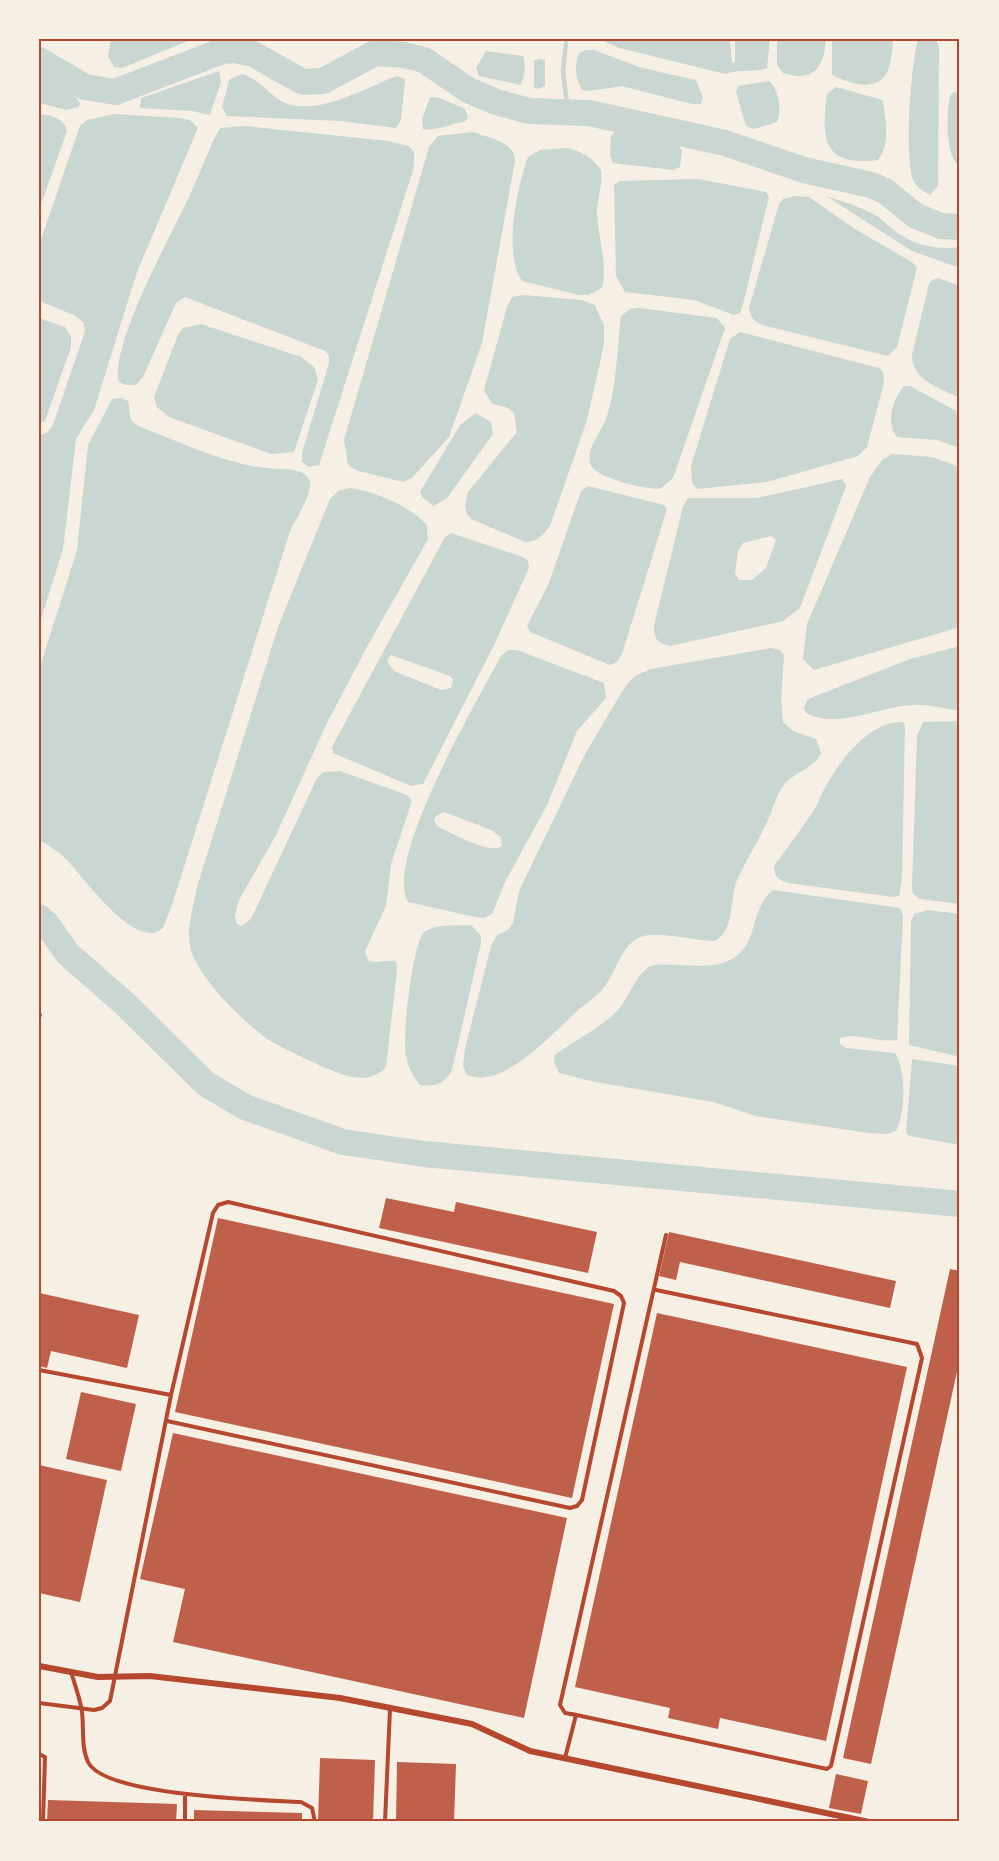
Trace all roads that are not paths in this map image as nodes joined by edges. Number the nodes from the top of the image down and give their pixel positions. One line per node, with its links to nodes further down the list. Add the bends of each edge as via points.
1 (666, 1235): 2 (lane)
2 (656, 1290): 12 (lane, via 560,1705); 12 (lane, via 918,1344 922,1358 831,1766 827,1769)
3 (39, 1370): 4 (lane)
4 (171, 1395): 5 (lane); 5 (lane, via 213,1213 218,1205 228,1202 614,1291 624,1303 582,1500 570,1508)
5 (167, 1421): 8 (lane)
6 (39, 1666): 7 (street)
7 (71, 1672): 8 (street); 11 (lane)
8 (115, 1678): 10 (street, via 150,1676 232,1685 340,1698); 11 (lane, via 106,1704)
9 (39, 1703): 11 (lane)
10 (390, 1709): 14 (street, via 472,1724 522,1748); 19 (lane)
11 (82, 1710): 15 (lane, via 85,1751 93,1770 108,1779)
12 (572, 1714): 14 (lane, via 576,1715)
13 (39, 1754): 16 (lane, via 45,1758)
14 (565, 1758): 20 (street)
15 (185, 1795): 17 (lane); 18 (lane, via 301,1802 312,1808)
16 (43, 1822)
17 (184, 1822)
18 (315, 1822)
19 (385, 1822)
20 (869, 1822)

